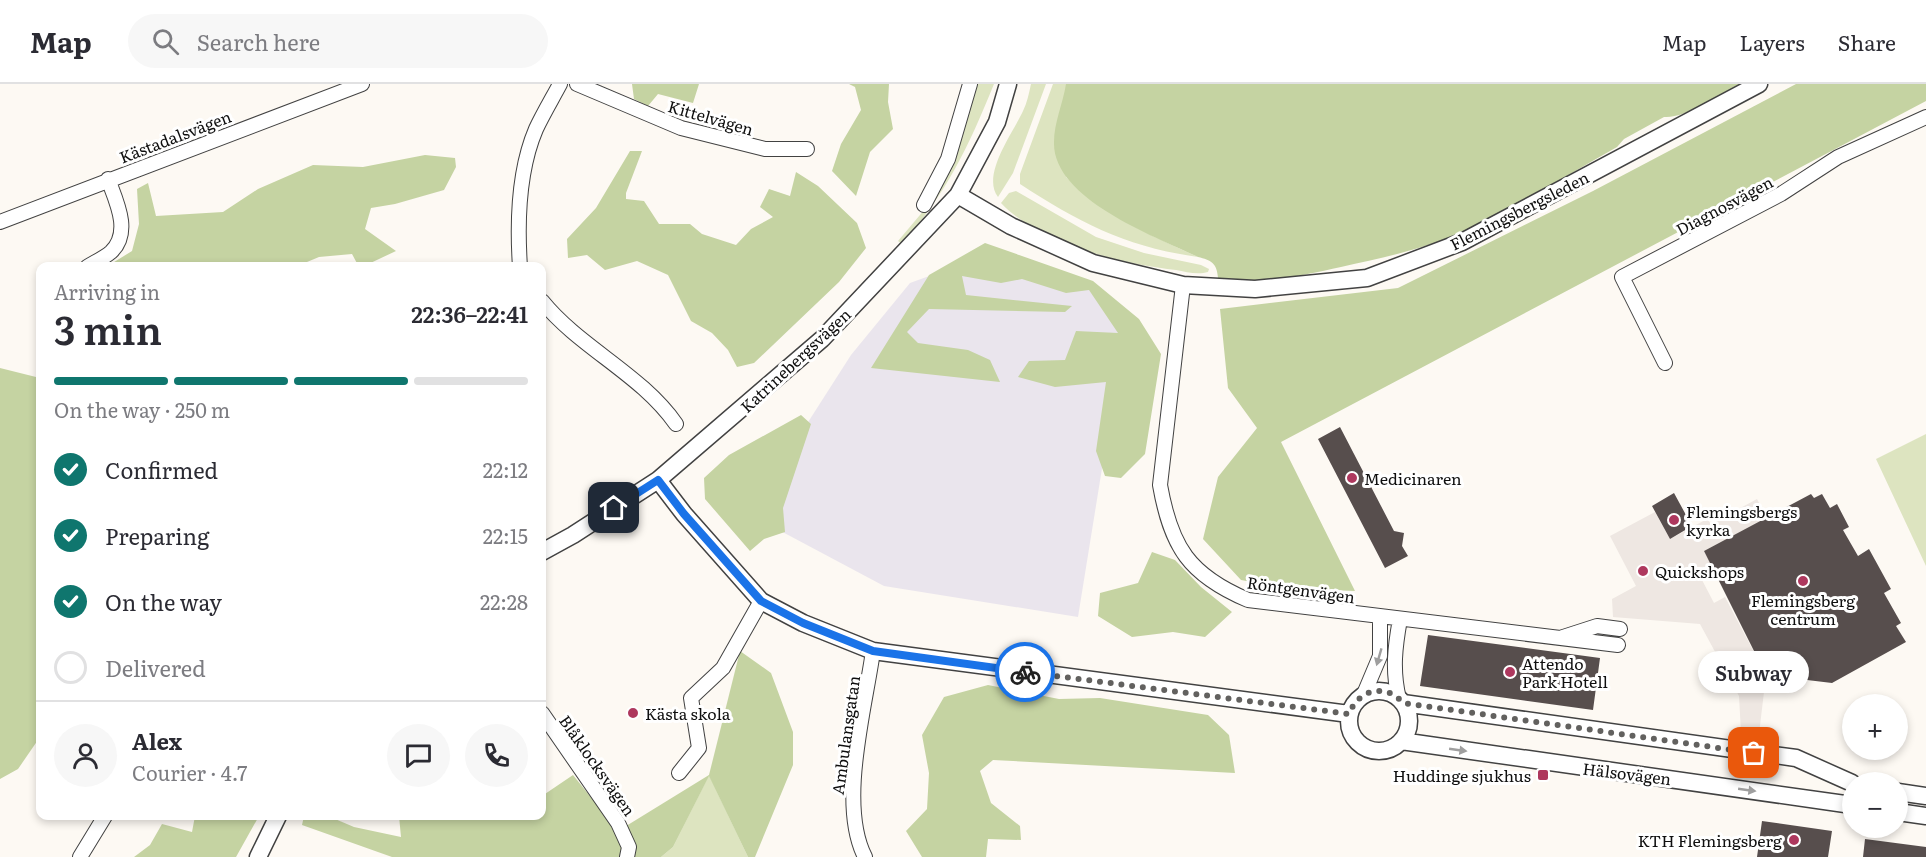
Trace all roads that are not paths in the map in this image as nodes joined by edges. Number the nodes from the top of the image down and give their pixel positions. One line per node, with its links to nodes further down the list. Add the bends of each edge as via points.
1 (362, 84): 9 (street, Kästadalsvägen)
2 (560, 84): 14 (street, via 536,131 526,163 519,211)
3 (577, 84): 8 (street, Kittelvägen, via 681,128 765,149)
4 (970, 84): 11 (street, via 948,159)
5 (1008, 84): 10 (street, Katrinebergsvägen, via 998,122)
6 (1759, 84): 15 (street, Flemingsbergsleden, via 1462,242 1367,278 1255,289)
7 (1926, 117): 17 (street, Diagnosvägen, via 1838,157 1781,194 1622,277)
8 (807, 149)
9 (108, 179): 12 (street, Kästadalsvägen); 13 (street, via 122,225 114,249)
10 (958, 195): 15 (street, Flemingsbergsleden, via 1011,226 1094,263); 19 (street, Katrinebergsvägen, via 822,339)
11 (924, 205)
12 (0, 222)
13 (94, 262)
14 (520, 262)
15 (1183, 285): 22 (street, Röntgenvägen, via 1160,485 1166,518 1177,546 1219,588 1248,600)
16 (546, 305): 18 (street, via 661,403)
17 (1665, 363)
18 (676, 424)
19 (658, 480): 20 (street, Katrinebergsvägen); 21 (street)
20 (546, 550)
21 (761, 601): 27 (street); 33 (street, via 723,668 691,698 699,748)
22 (1380, 616): 23 (street, Röntgenvägen); 28 (street, one-way to 28, via 1380,656)
23 (1400, 619): 25 (street, Röntgenvägen); 29 (street, via 1393,658)
24 (1620, 629): 25 (street, Röntgenvägen, via 1597,626)
25 (1558, 638): 26 (street, Röntgenvägen)
26 (1618, 645)
27 (873, 651): 30 (street); 45 (street, Ambulansgatan, via 852,798 859,844)
28 (1364, 694): 29 (street, via 1382,690); 30 (street)
29 (1401, 701): 32 (street, via 1409,718); 34 (street, via 1796,758)
30 (1349, 714): 32 (street, via 1350,732 1369,749 1386,750)
31 (546, 719): 44 (street, Blåklocksvägen, via 618,823 629,848)
32 (1401, 741): 37 (street, Hälsovägen, one-way to 37)
33 (678, 773)
34 (1842, 779)
35 (1908, 793): 36 (street)
36 (1926, 796)
37 (1842, 804)
38 (1908, 813): 39 (street)
39 (1926, 816)
40 (103, 820): 42 (street)
41 (276, 820): 43 (street)
42 (80, 857)
43 (258, 857)
44 (627, 857)
45 (865, 857)

